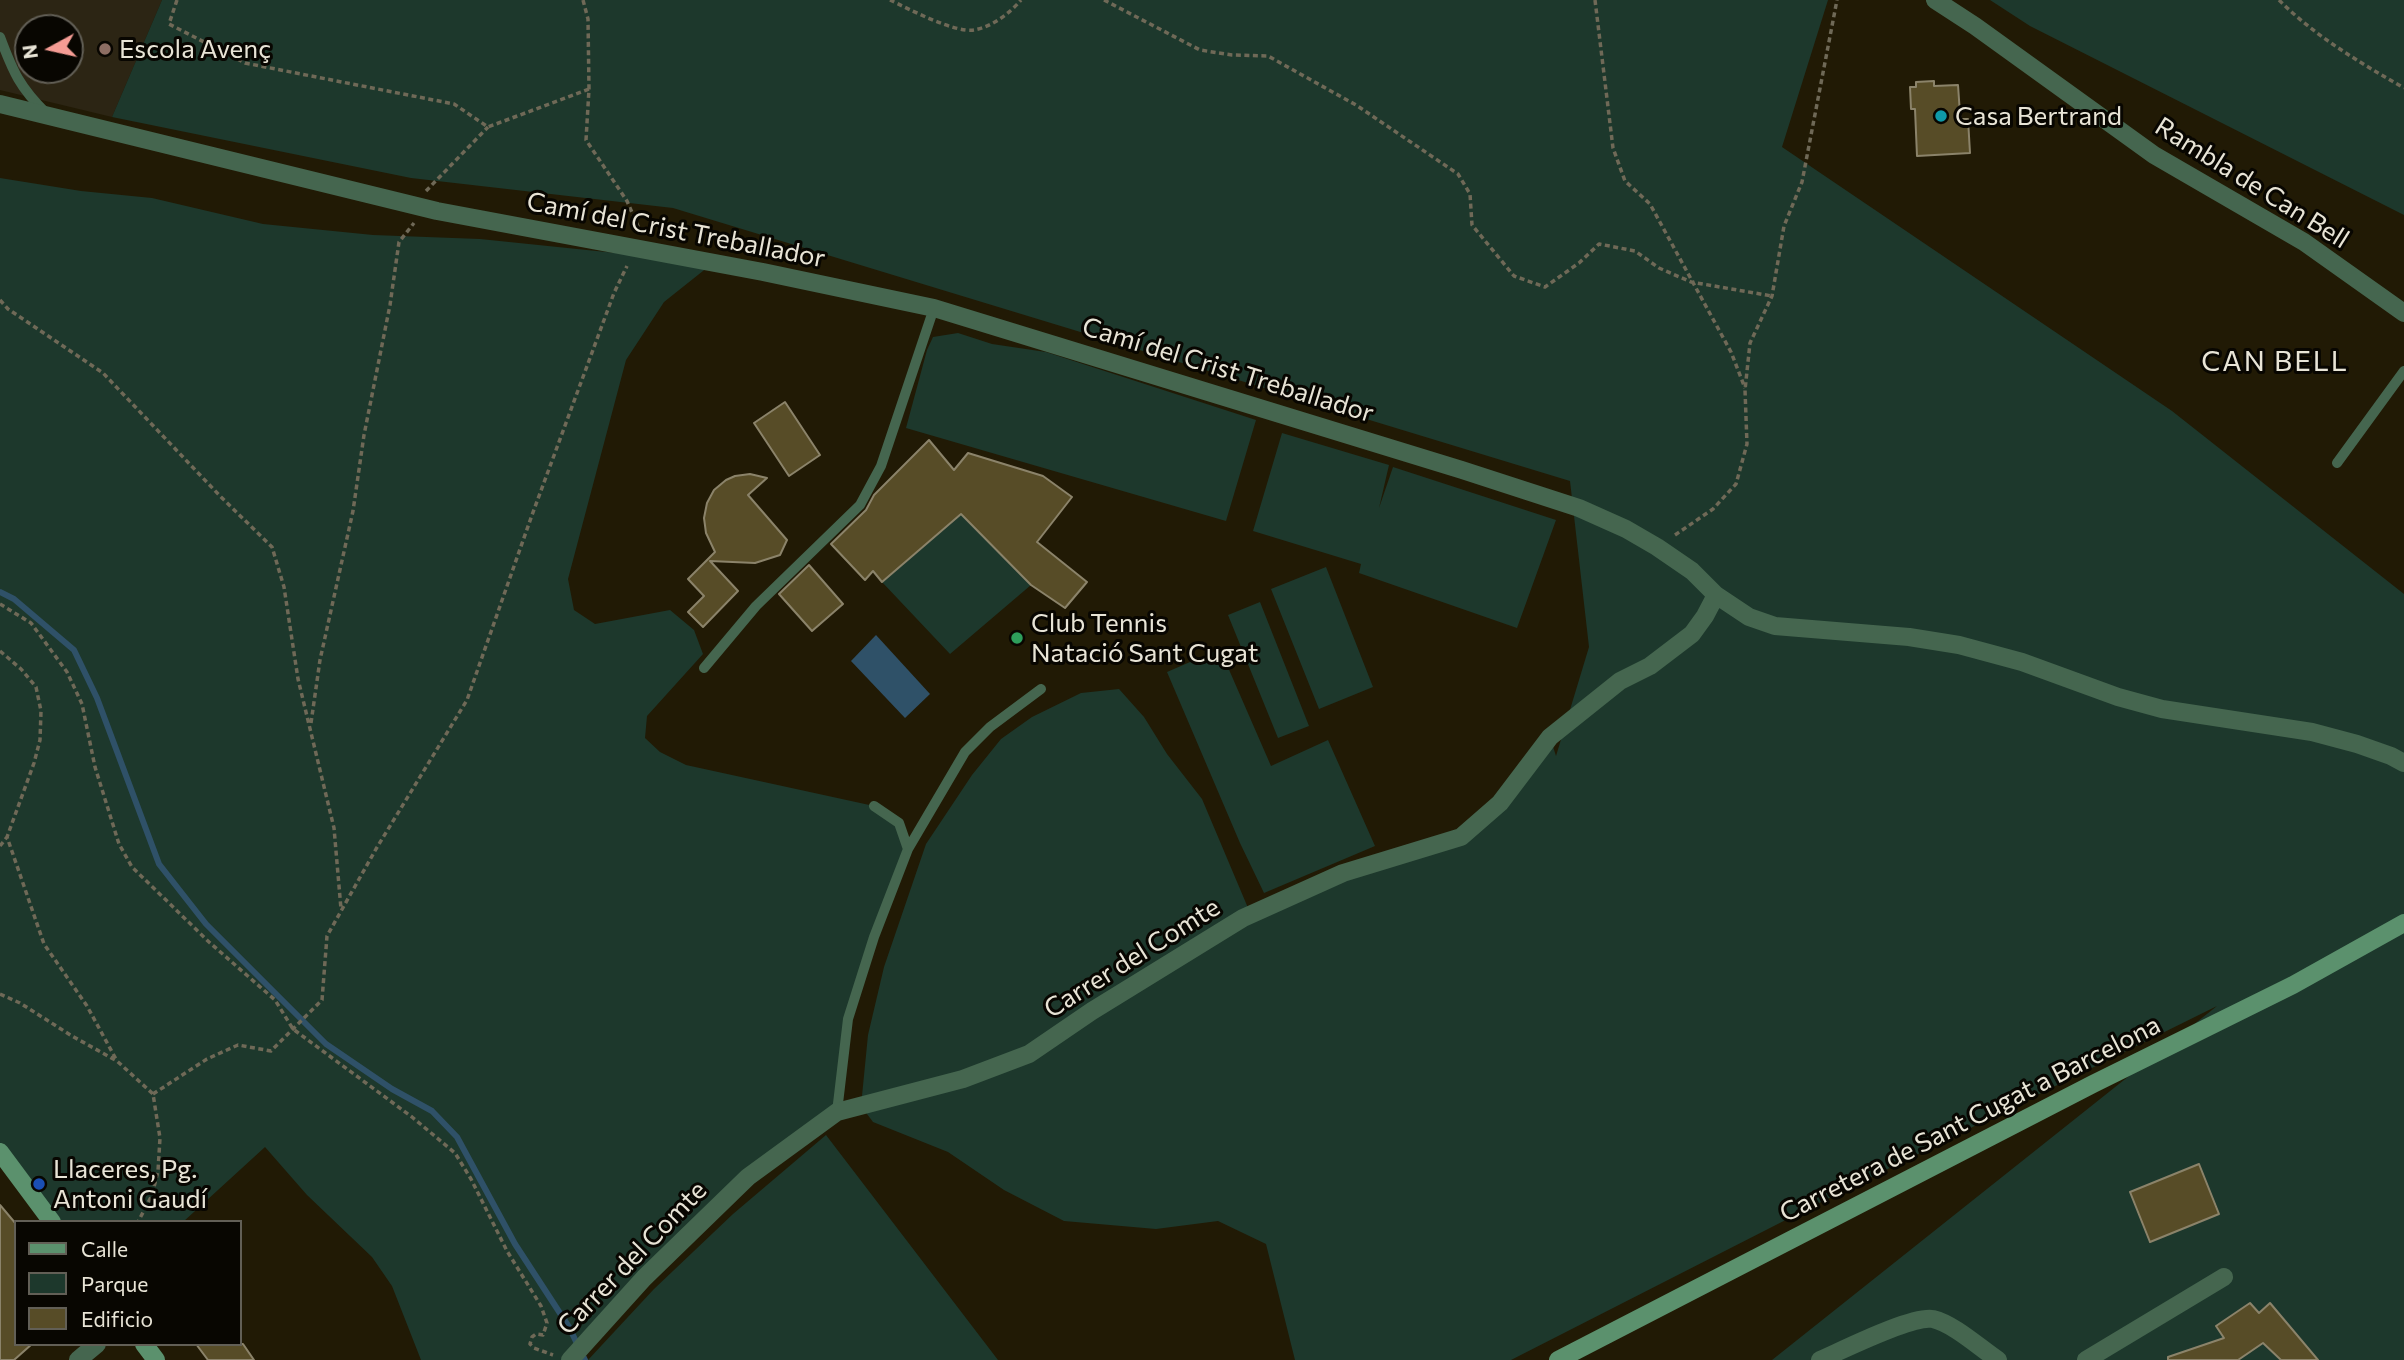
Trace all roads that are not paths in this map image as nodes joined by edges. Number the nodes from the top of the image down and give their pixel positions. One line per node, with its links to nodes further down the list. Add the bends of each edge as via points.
1 (1935, 0): 6 (street, Rambla de Can Bell, via 2154,155 2304,242)
2 (0, 37): 4 (lane, via 13,72)
3 (0, 104): 4 (street, Camí del Crist Treballador)
4 (50, 116): 5 (street, Camí del Crist Treballador, via 412,205)
5 (934, 308): 9 (street, Camí del Crist Treballador, via 1579,509 1657,547 1692,570); 10 (lane, via 881,466 860,505 756,606)
6 (2404, 313)
7 (2404, 371): 8 (lane)
8 (2337, 463)
9 (1716, 595): 12 (street, Camí del Crist Treballador, via 1749,617 1775,626 1909,636 1959,645 2162,709 2312,732); 16 (street, Carrer del Comte, via 1692,634 1650,666 1620,681 1550,737 1500,803 1461,836 1343,873 1243,918 1029,1054 963,1079)
10 (704, 668)
11 (1041, 689): 14 (lane, via 965,752)
12 (2404, 763)
13 (874, 806): 14 (lane, via 899,823)
14 (908, 849): 16 (lane, via 848,1019)
15 (2404, 923): 23 (main road, Carretera de Sant Cugat a Barcelona, via 2293,985)
16 (837, 1112): 21 (street, Carrer del Comte, via 748,1177)
17 (0, 1152): 18 (main road)
18 (51, 1220)
19 (2224, 1277): 26 (street)
20 (95, 1346): 22 (street)
21 (569, 1358)
22 (78, 1360)
23 (1558, 1360)
24 (1820, 1360): 25 (street, via 1911,1322 1931,1319 1948,1325)
25 (1998, 1360)
26 (2086, 1360)

